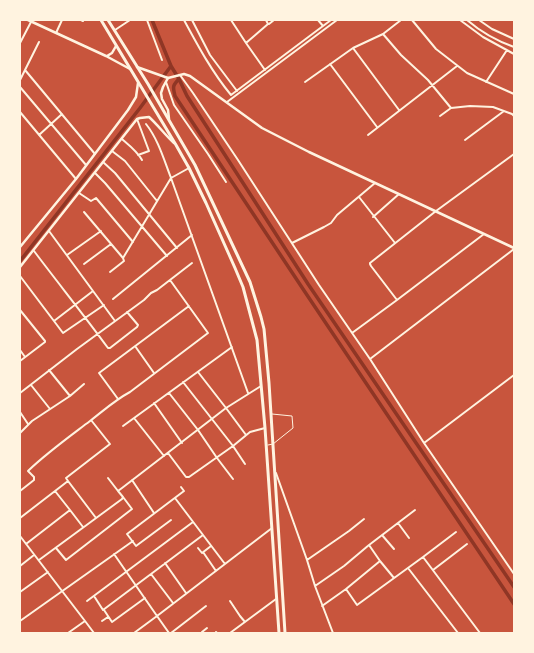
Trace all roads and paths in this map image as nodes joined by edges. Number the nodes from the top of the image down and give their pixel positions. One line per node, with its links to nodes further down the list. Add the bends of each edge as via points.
1 (62, 20): 23 (street)
2 (101, 20): 29 (main road)
3 (108, 20): 22 (main road)
4 (130, 20): 22 (street)
5 (147, 20): 35 (street)
6 (184, 20): 54 (street, via 204,57)
7 (192, 20): 51 (street, via 210,55)
8 (231, 20): 28 (street)
9 (266, 20): 20 (street)
10 (274, 20): 20 (street)
11 (318, 20): 21 (street)
12 (331, 20): 21 (street)
13 (337, 20): 52 (street)
14 (401, 20): 24 (street)
15 (412, 20): 37 (street, via 436,49)
16 (460, 20): 32 (street)
17 (466, 20): 30 (street, via 486,34)
18 (479, 20): 25 (street)
19 (29, 21): 23 (main road); 27 (street)
20 (268, 24): 28 (street)
21 (323, 26): 41 (street)
22 (114, 30): 38 (main road)
23 (56, 33): 34 (main road)
24 (383, 34): 31 (street); 49 (street)
25 (514, 39)
26 (40, 42): 39 (street)
27 (20, 43)
28 (246, 43): 41 (street)
29 (116, 46): 34 (main road, via 112,53); 40 (main road)
30 (514, 47)
31 (353, 48): 36 (street); 57 (street)
32 (507, 50): 33 (street); 48 (street)
33 (514, 54)
34 (106, 56): 40 (main road)
35 (162, 60)
36 (330, 64): 47 (street); 67 (street)
37 (458, 66): 48 (street); 49 (street)
38 (136, 67): 43 (main road); 64 (main road)
39 (25, 70): 44 (street); 60 (street)
40 (131, 70): 45 (main road)
41 (265, 70): 51 (street)
42 (180, 75): 43 (main road); 55 (main road, via 190,76); 102 (street)
43 (168, 77): 46 (main road)
44 (20, 80)
45 (138, 82): 72 (main road); 74 (main road, via 136,97)
46 (166, 82): 64 (main road, via 161,93); 84 (street, via 174,105)
47 (305, 82)
48 (486, 82): 53 (street)
49 (432, 85): 56 (street); 57 (street)
50 (20, 87): 65 (street)
51 (237, 91): 52 (street); 54 (street)
52 (239, 94): 54 (street)
53 (514, 94)
54 (232, 96): 55 (street)
55 (227, 102): 85 (main road, via 262,128)
56 (450, 108): 58 (street, via 493,107); 61 (street)
57 (399, 110): 67 (street)
58 (504, 111): 62 (street); 71 (street)
59 (20, 112): 68 (street)
60 (62, 114): 65 (street); 74 (street)
61 (440, 116)
62 (514, 116)
63 (137, 120): 70 (main road); 72 (main road, via 149,117); 76 (street, via 149,151)
64 (170, 122): 93 (main road, via 195,165)
65 (51, 124): 68 (street); 79 (street)
66 (146, 124): 82 (street)
67 (377, 127): 69 (street)
68 (39, 134): 83 (street)
69 (368, 135)
70 (122, 139): 73 (main road); 76 (street)
71 (465, 140)
72 (176, 145): 80 (main road)
73 (112, 151): 78 (main road); 89 (street, via 125,161)
74 (95, 154): 79 (main road)
75 (514, 154): 90 (street)
76 (138, 155): 77 (street)
77 (142, 160)
78 (103, 162): 81 (main road); 92 (street, via 116,173)
79 (86, 165): 83 (main road)
80 (189, 168): 82 (street); 95 (main road)
81 (95, 173): 86 (main road); 96 (street)
82 (171, 178): 89 (street); 100 (street)
83 (76, 179): 105 (main road)
84 (226, 182)
85 (375, 183): 87 (main road); 88 (street)
86 (79, 193): 97 (main road); 101 (street, via 91,201 96,198)
87 (399, 194): 90 (main road); 94 (street)
88 (358, 197): 94 (street); 102 (street, via 331,223)
89 (157, 201): 92 (street)
90 (436, 211): 99 (main road); 103 (street)
91 (84, 212): 98 (street)
92 (149, 214): 96 (street); 106 (street)
93 (219, 215): 95 (main road); 154 (main road, via 250,282 261,317)
94 (373, 217): 103 (street)
95 (213, 218): 144 (main road, via 243,287 256,340)
96 (142, 226): 101 (street); 110 (street)
97 (49, 231): 108 (main road); 109 (street)
98 (101, 231): 104 (street); 109 (street)
99 (484, 234): 107 (main road); 120 (street)
100 (192, 235): 106 (street); 132 (street)
101 (133, 242): 111 (street)
102 (292, 243): 129 (street)
103 (395, 243): 120 (street, via 370,264)
104 (111, 244): 111 (street); 113 (street)
105 (20, 247)
106 (177, 248): 110 (street)
107 (514, 249): 135 (street)
108 (34, 251): 114 (main road); 121 (street)
109 (67, 255): 118 (street)
110 (167, 256): 119 (street)
111 (123, 258): 115 (street, via 124,261)
112 (192, 263): 117 (street)
113 (84, 264)
114 (20, 267)
115 (110, 272)
116 (20, 276): 127 (street)
117 (170, 280): 123 (street); 125 (street)
118 (93, 291): 121 (street); 122 (street)
119 (113, 300)
120 (397, 300): 129 (street)
121 (75, 304): 126 (street); 127 (street)
122 (104, 305): 126 (street); 128 (street)
123 (189, 306): 131 (street); 139 (street, via 208,333)
124 (20, 310): 134 (street, via 45,341)
125 (127, 312): 128 (street); 130 (street, via 138,325 110,348)
126 (86, 318): 127 (street, via 63,333); 130 (street)
127 (54, 321)
128 (115, 321): 130 (street)
129 (352, 332): 135 (street)
130 (98, 334): 137 (street)
131 (135, 346): 139 (street); 149 (street, via 99,373)
132 (232, 347): 138 (street); 147 (street)
133 (20, 350): 134 (street)
134 (25, 357): 136 (street)
135 (370, 359): 165 (street)
136 (20, 361)
137 (49, 370): 143 (street); 148 (street)
138 (198, 372): 141 (street); 151 (street)
139 (154, 374): 149 (street)
140 (514, 375): 165 (street)
141 (184, 382): 146 (street); 157 (street)
142 (84, 384): 148 (street)
143 (31, 385): 145 (street); 152 (street)
144 (261, 386): 147 (street); 160 (main road)
145 (20, 393)
146 (169, 393): 150 (street); 161 (street)
147 (248, 394): 151 (street)
148 (70, 396): 152 (street)
149 (118, 399): 156 (street)
150 (154, 403): 155 (street); 164 (street)
151 (226, 408): 157 (street); 163 (street)
152 (50, 409): 158 (street)
153 (20, 412): 158 (street)
154 (271, 414): 166 (main road); 166 (lane, via 292,416 293,428)
155 (134, 418): 159 (street); 170 (street)
156 (91, 420): 177 (street, via 110,444 66,478); 179 (street, via 29,470 34,480)
157 (212, 420): 161 (street); 168 (street)
158 (28, 424): 162 (street)
159 (123, 426)
160 (265, 428): 163 (street); 167 (main road)
161 (198, 430): 164 (street); 171 (street)
162 (20, 433)
163 (246, 435): 168 (street)
164 (182, 443): 169 (street)
165 (424, 443): 223 (street)
166 (274, 444): 167 (lane); 173 (main road)
167 (266, 445): 194 (main road)
168 (232, 446): 171 (street); 172 (street)
169 (168, 453): 170 (street); 171 (street, via 186,477)
170 (164, 456): 176 (street)
171 (217, 458): 175 (street)
172 (245, 464)
173 (275, 472): 213 (street); 255 (main road)
174 (108, 478): 181 (street)
175 (233, 479)
176 (132, 480): 181 (street); 186 (street)
177 (68, 481): 180 (street); 188 (street)
178 (181, 487): 183 (street, via 184,491)
179 (20, 490)
180 (55, 491): 184 (street); 187 (street)
181 (118, 491): 182 (street)
182 (123, 497): 188 (street); 205 (street, via 132,509 66,560)
183 (175, 498): 186 (street); 191 (street)
184 (70, 510): 193 (street); 201 (street)
185 (415, 510): 192 (street)
186 (154, 513): 200 (street, via 127,534)
187 (20, 518)
188 (96, 518): 193 (street)
189 (364, 518): 213 (street)
190 (171, 520): 200 (street, via 136,546)
191 (193, 522): 197 (street); 222 (street)
192 (398, 523): 196 (street); 199 (street)
193 (83, 528): 205 (street)
194 (272, 528): 216 (street); 234 (main road)
195 (456, 532): 211 (street)
196 (382, 534): 203 (street); 207 (street)
197 (203, 535): 204 (street); 215 (street)
198 (20, 536): 201 (street)
199 (409, 538)
200 (133, 541): 209 (street)
201 (26, 544): 210 (street)
202 (467, 544): 219 (street)
203 (369, 545): 214 (street); 227 (street)
204 (211, 546): 208 (street); 216 (street)
205 (56, 548): 212 (street)
206 (198, 548): 208 (street)
207 (394, 549)
208 (203, 552): 220 (street)
209 (114, 554): 222 (street); 229 (street)
210 (34, 555): 212 (street); 217 (street)
211 (423, 557): 218 (street); 219 (street)
212 (39, 560): 221 (street)
213 (307, 560): 227 (street)
214 (380, 561): 225 (street); 228 (street)
215 (165, 563): 224 (street); 231 (street)
216 (225, 564): 220 (street)
217 (20, 566)
218 (408, 568): 225 (street); 257 (street)
219 (433, 570): 258 (street)
220 (216, 571): 231 (street)
221 (48, 572): 229 (street); 230 (street)
222 (127, 572): 226 (street); 232 (street)
223 (514, 573)
224 (151, 574): 226 (street); 237 (street)
225 (394, 578): 228 (street, via 357,605)
226 (136, 585): 233 (street); 240 (street)
227 (315, 586): 239 (street)
228 (346, 589): 239 (street)
229 (62, 591): 243 (street); 244 (street)
230 (20, 592)
231 (186, 593): 237 (street)
232 (94, 596): 236 (street); 240 (street)
233 (145, 598): 241 (street); 242 (street, via 112,622)
234 (276, 599): 246 (street); 254 (main road)
235 (230, 600): 246 (street)
236 (87, 602)
237 (173, 603): 241 (street)
238 (206, 606): 251 (street)
239 (322, 606): 256 (street)
240 (103, 610): 242 (street)
241 (157, 616): 250 (street); 251 (street)
242 (108, 617): 245 (street)
243 (20, 621)
244 (84, 621): 248 (street); 249 (street)
245 (102, 621)
246 (245, 622): 253 (street)
247 (208, 628): 252 (street)
248 (68, 633)
249 (94, 633)
250 (134, 633)
251 (170, 633)
252 (202, 633)
253 (230, 633)
254 (279, 633)
255 (285, 633)
256 (333, 633)
257 (458, 633)
258 (480, 633)

